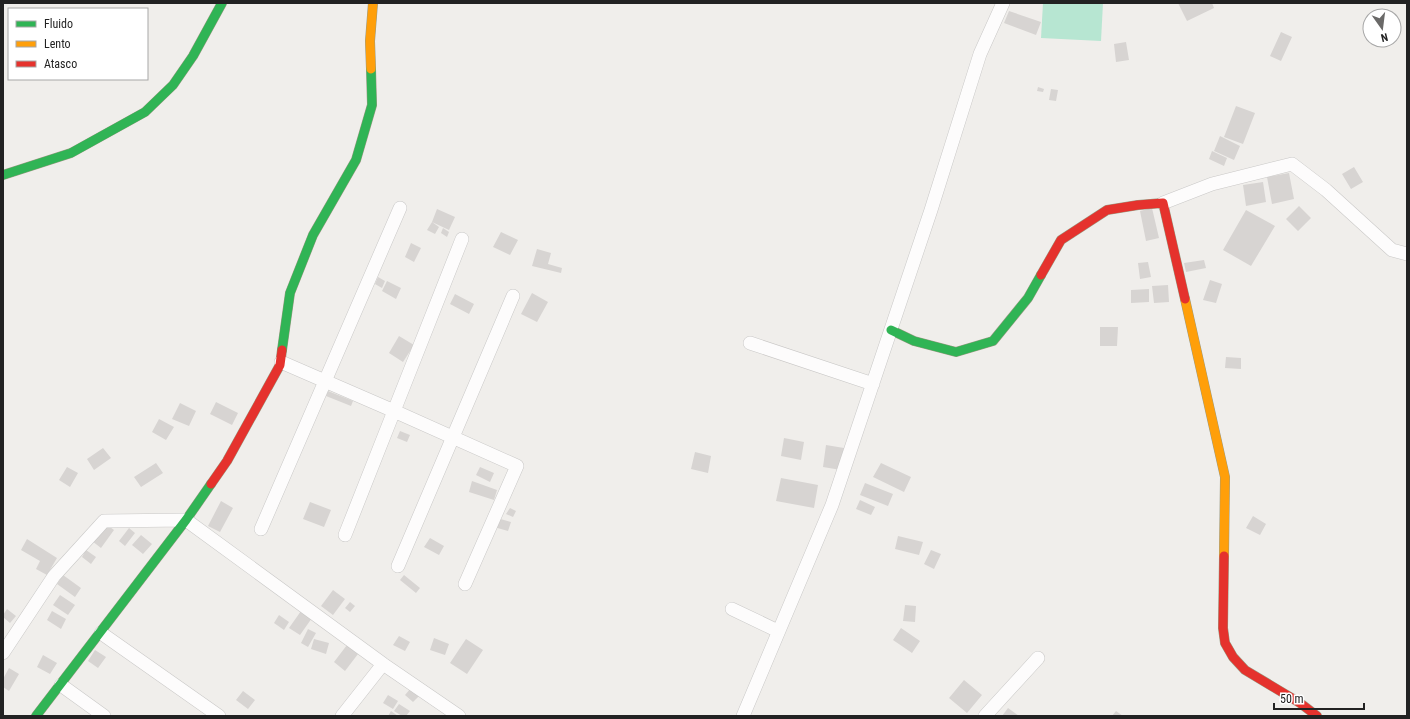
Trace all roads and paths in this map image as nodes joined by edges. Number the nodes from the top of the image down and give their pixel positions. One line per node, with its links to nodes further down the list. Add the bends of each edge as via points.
1 (222, 3): 4 (street, via 173,85 145,112 71,152)
2 (373, 3): 12 (street, via 370,41 372,105 356,160 313,235 290,293)
3 (1003, 3): 10 (street, via 980,54)
4 (3, 176)
5 (1163, 203): 8 (street, via 1212,184 1292,164 1326,190 1392,250); 10 (street, via 1107,210 1062,240 1028,298 993,340 956,352 914,341); 36 (street, via 1225,477 1225,643 1245,670)
6 (400, 208): 13 (street)
7 (462, 239): 15 (street)
8 (1407, 254)
9 (512, 296): 16 (street)
10 (891, 330): 14 (street)
11 (750, 343): 14 (street)
12 (281, 362): 13 (street); 17 (street, via 227,461)
13 (324, 381): 15 (street); 18 (street)
14 (873, 384): 23 (street, via 832,505)
15 (394, 411): 16 (street); 19 (street)
16 (453, 437): 20 (street); 21 (street, via 517,466)
17 (186, 520): 24 (street); 25 (street, via 104,521 54,576); 27 (street)
18 (261, 529)
19 (345, 535)
20 (398, 566)
21 (465, 584)
22 (732, 609): 23 (street)
23 (778, 632): 34 (street)
24 (101, 633): 28 (street); 31 (street)
25 (3, 653)
26 (1038, 658): 35 (street)
27 (383, 664): 32 (street); 33 (street)
28 (61, 685): 29 (street); 30 (street)
29 (36, 716)
30 (104, 716)
31 (219, 716)
32 (342, 716)
33 (459, 716)
34 (743, 716)
35 (985, 716)
36 (1317, 716)

